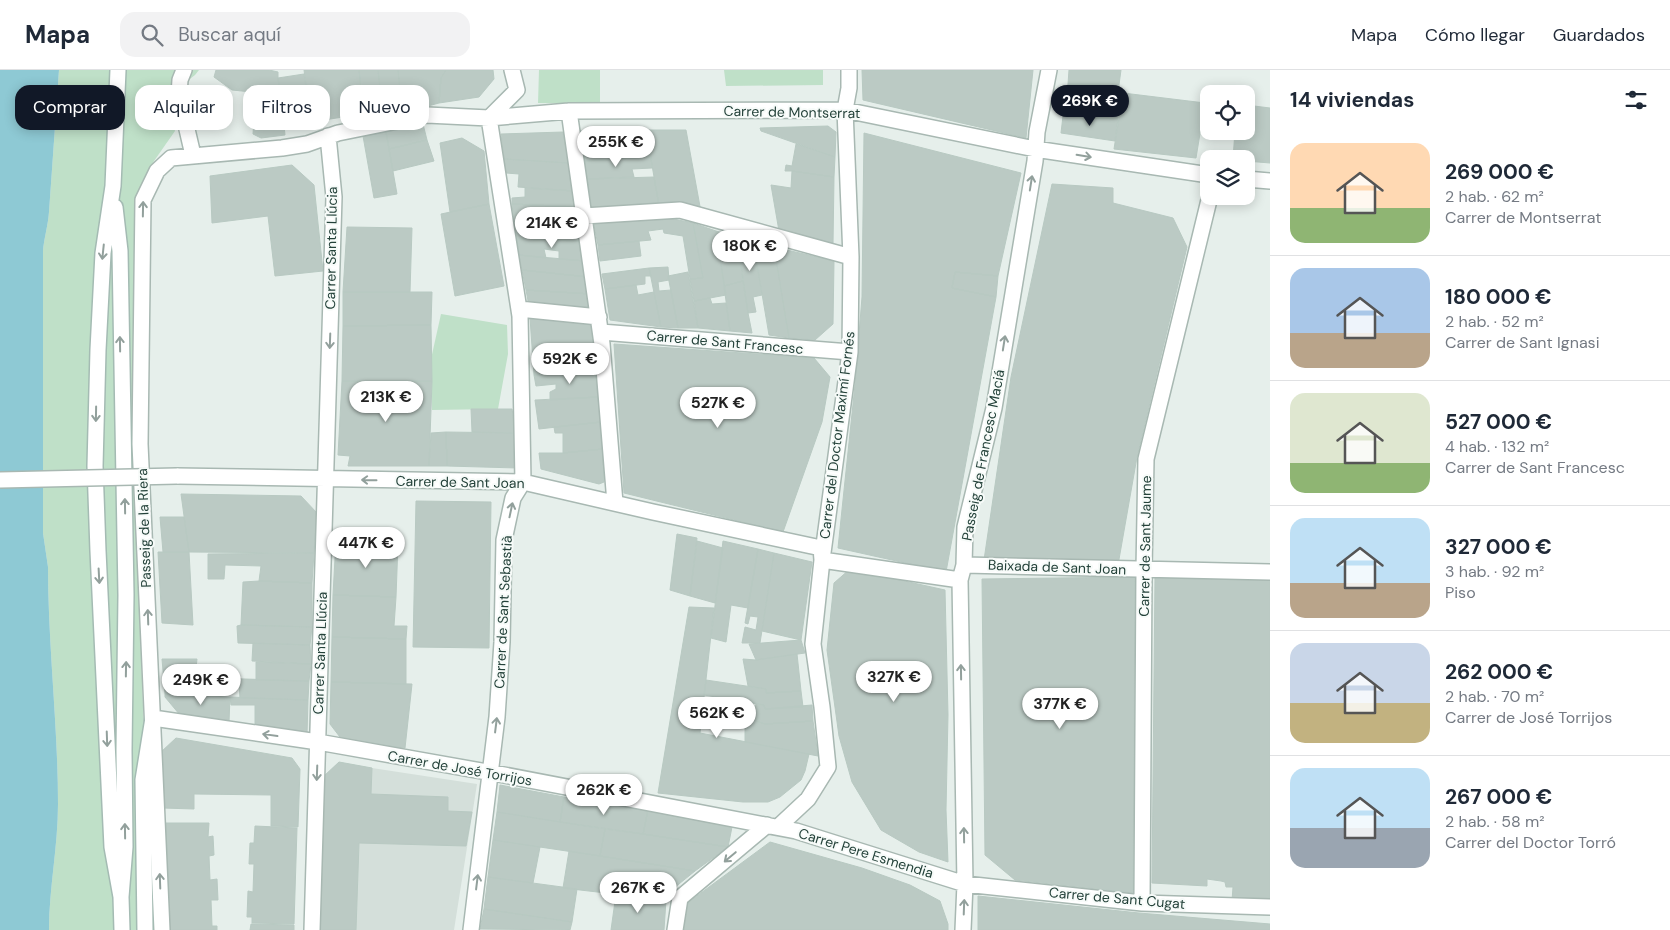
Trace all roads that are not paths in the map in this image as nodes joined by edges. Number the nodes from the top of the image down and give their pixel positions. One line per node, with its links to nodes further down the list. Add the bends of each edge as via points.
1 (118, 70): 15 (street)
2 (184, 70): 11 (street, via 179,95)
3 (512, 70): 8 (street, via 517,90)
4 (849, 70): 6 (street, Carrer del Doctor Maximí Fornés)
5 (1049, 70): 10 (street, Passeig de Francesc Maciá)
6 (845, 110): 7 (street, Carrer de Montserrat); 10 (street, Carrer de Montserrat); 18 (street, Carrer del Doctor Maximí Fornés)
7 (569, 111): 8 (street, Carrer de Montserrat); 17 (street)
8 (489, 118): 9 (street, Carrer de Montserrat, via 427,116); 19 (street, Carrer de Sant Sebastià)
9 (328, 136): 11 (street, Passeig de la Riera, via 282,148); 22 (street, Carrer Santa Llúcia, one-way to 22, via 334,197)
10 (1035, 149): 12 (street, Carrer de Montserrat, one-way to 12); 27 (street, Passeig de Francesc Maciá, one-way to 10, via 966,528 994,408)
11 (193, 155): 31 (street, Passeig de la Riera, one-way to 11, via 140,444 143,200 157,171 171,158)
12 (1200, 174)
13 (1255, 180): 14 (street)
14 (1270, 181)
15 (113, 186): 36 (street, one-way to 15, via 125,847 126,595 120,251); 36 (street, one-way to 36, via 103,253 95,466 112,847)
16 (1208, 205): 28 (street, Carrer de Sant Jaume, via 1146,460)
17 (584, 216): 18 (street, via 680,210); 20 (street)
18 (851, 257): 21 (street, Carrer del Doctor Maximí Fornés)
19 (519, 309): 20 (street, Carrer de Sant Francesc); 24 (street, Carrer de Sant Sebastià)
20 (600, 324): 21 (street, Carrer de Sant Francesc); 25 (street)
21 (850, 352): 26 (street, Carrer del Doctor Maximí Fornés)
22 (325, 479): 23 (street, Carrer de Sant Joan, bridge, via 177,476); 24 (street, Carrer de Sant Joan, one-way to 22); 32 (street, Carrer Santa Llúcia)
23 (0, 480)
24 (523, 482): 25 (street, Carrer de Sant Joan); 33 (street, Carrer de Sant Sebastià, one-way to 24, via 498,717 504,540 514,498)
25 (615, 503): 26 (street, Carrer de Sant Joan, via 820,548)
26 (822, 560): 30 (street); 34 (street, Carrer del Doctor Maximí Fornés, via 813,644 828,767 808,800)
27 (964, 564): 28 (street, Baixada de Sant Joan); 30 (street, Passeig de Francesc Maciá)
28 (1144, 570): 29 (street, Baixada de Sant Joan); 37 (street, Carrer de Sant Jaume)
29 (1270, 572)
30 (960, 580): 35 (street, Passeig de Francesc Maciá, one-way to 30)
31 (153, 718): 32 (street, Carrer de José Torrijos, one-way to 31); 40 (street, via 143,780); 41 (street, Passeig de la Riera, one-way to 31)
32 (318, 742): 33 (street, Carrer de José Torrijos); 42 (street, Carrer Santa Llúcia, one-way to 42)
33 (490, 773): 34 (street, Carrer de José Torrijos); 43 (street, Carrer de Sant Sebastià, one-way to 33)
34 (772, 826): 35 (street, Carrer Pere Esmendia); 44 (street, Carrer del Doctor Maximí Fornés, one-way to 44, via 680,898)
35 (964, 884): 37 (street, Carrer de Sant Cugat); 45 (street, Passeig de Francesc Maciá, one-way to 35)
36 (121, 897): 39 (street)
37 (1142, 903): 38 (street, Carrer de Sant Cugat)
38 (1270, 907)
39 (122, 930)
40 (145, 930)
41 (162, 930)
42 (312, 930)
43 (472, 930)
44 (674, 930)
45 (963, 930)

